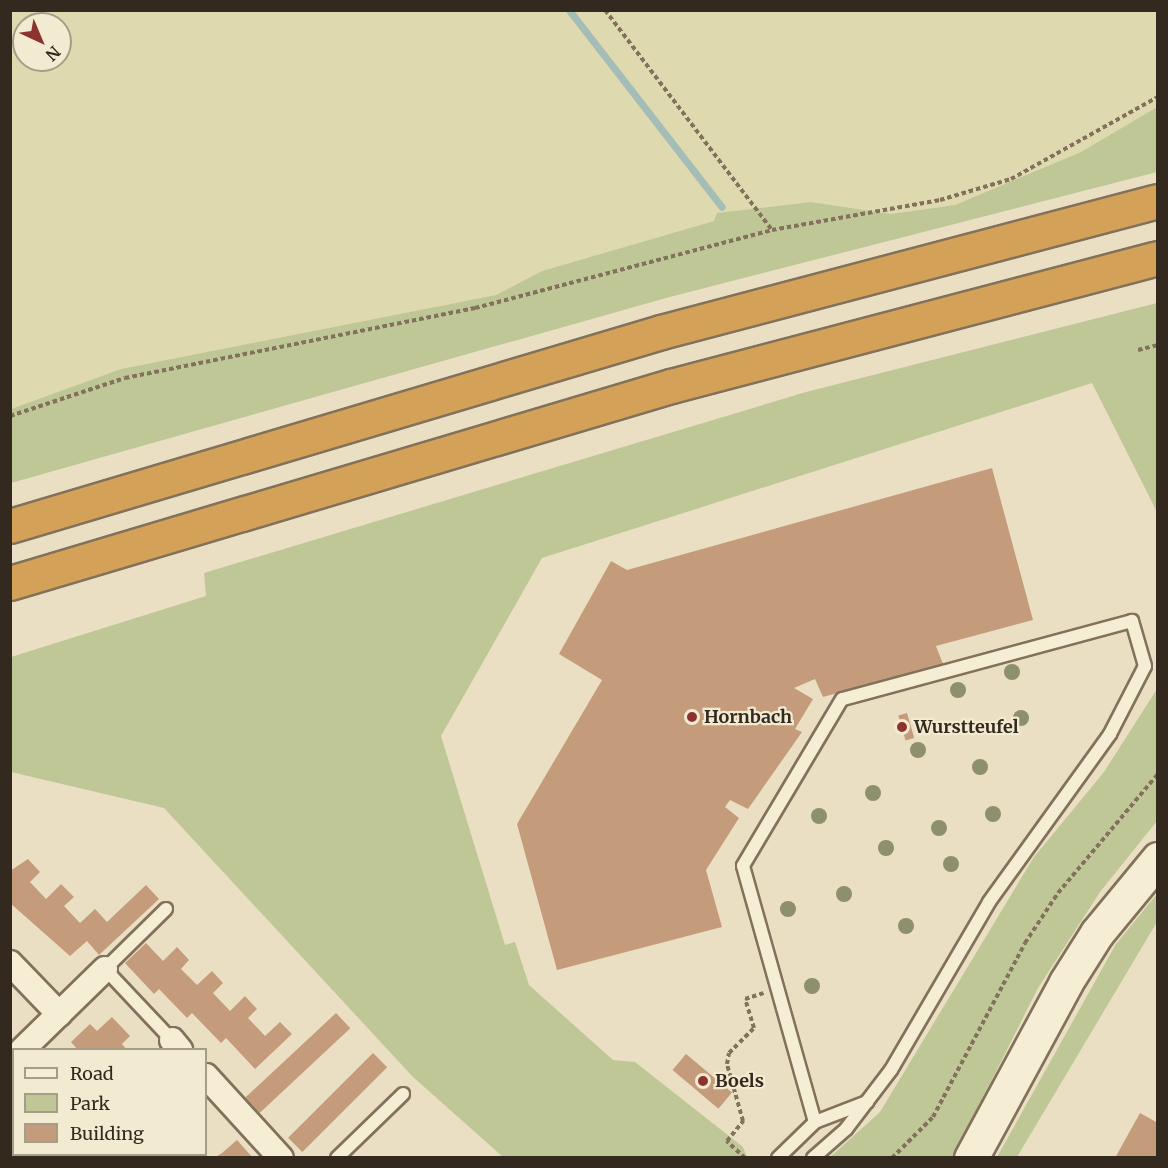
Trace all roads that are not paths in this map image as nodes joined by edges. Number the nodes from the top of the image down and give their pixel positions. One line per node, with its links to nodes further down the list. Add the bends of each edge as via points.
1 (1158, 201): 3 (highway, via 661,332)
2 (1158, 258): 4 (highway, via 671,387)
3 (10, 526)
4 (10, 583)
5 (1158, 859): 20 (main road, via 1097,933)
6 (166, 909): 8 (lane)
7 (10, 963): 9 (street)
8 (105, 969): 9 (street); 10 (lane)
9 (58, 1014): 11 (street)
10 (176, 1045)
11 (24, 1048)
12 (207, 1077): 16 (street)
13 (403, 1094): 17 (lane)
14 (868, 1102): 15 (lane); 15 (lane, via 988,902 1110,734 1145,666 1132,621 842,699 743,866); 19 (lane)
15 (815, 1122): 18 (lane)
16 (281, 1158)
17 (337, 1158)
18 (778, 1158)
19 (813, 1158)
20 (971, 1158)

